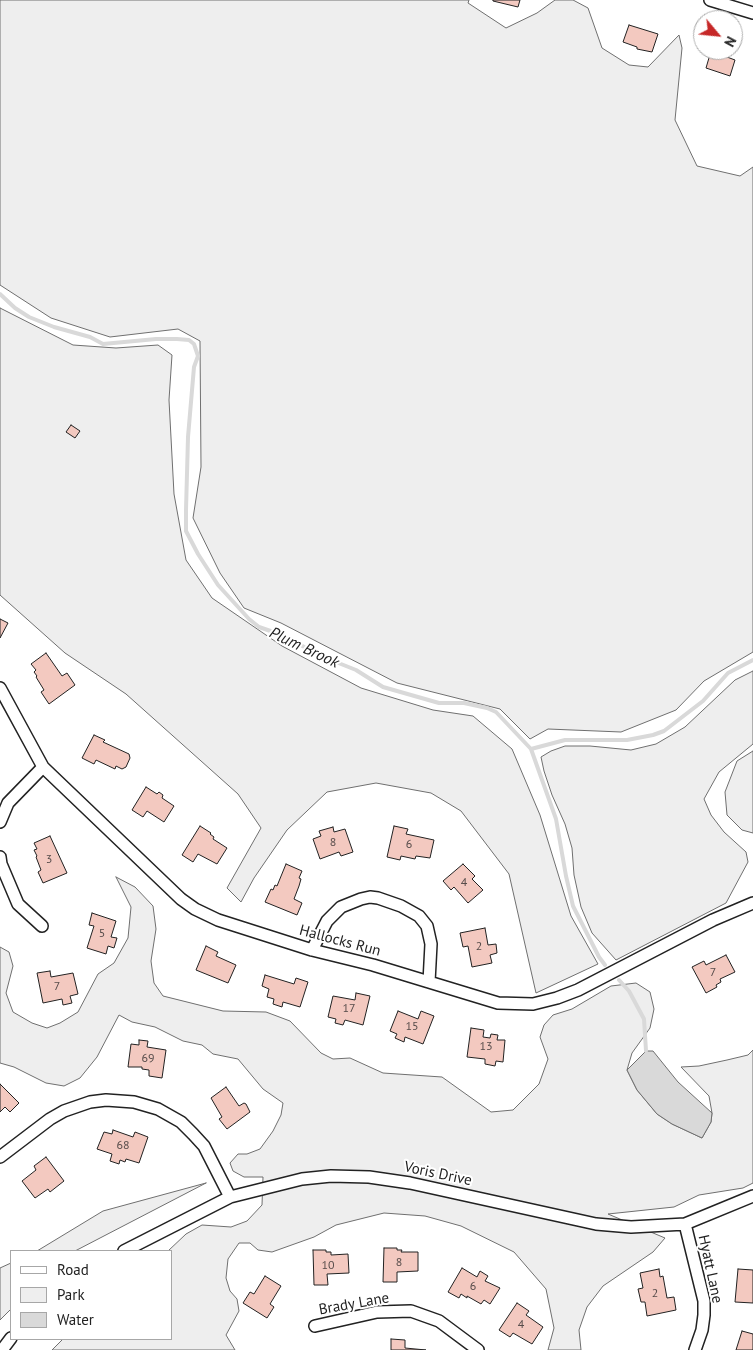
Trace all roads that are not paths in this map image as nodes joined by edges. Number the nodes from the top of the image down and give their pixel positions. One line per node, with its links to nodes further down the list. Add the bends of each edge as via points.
1 (710, 0): 2 (street)
2 (753, 13)
3 (0, 688): 4 (street, Hallocks Run)
4 (43, 767): 5 (street, via 8,803); 9 (street, Hallocks Run, via 195,909 218,920)
5 (0, 822)
6 (0, 857): 8 (street, via 18,904)
7 (753, 904): 10 (street, Hallocks Run, via 713,920 578,990 533,1004 498,1003)
8 (42, 926)
9 (312, 950): 10 (street, Hallocks Run); 10 (street, via 327,921 341,907 361,899 378,898 419,916 427,926 430,944)
10 (428, 982)
11 (0, 1157): 13 (street, via 64,1111 90,1102 134,1102 181,1122 204,1146)
12 (753, 1196): 14 (street, Voris Drive)
13 (230, 1197): 14 (street, Voris Drive, via 302,1179 369,1177 410,1182 596,1224 631,1227); 15 (street, Voris Drive)
14 (684, 1224): 20 (street, Hyatt Lane, via 704,1301 702,1330)
15 (126, 1250)
16 (315, 1326): 19 (street, Brady Lane, via 378,1312 411,1311 440,1321)
17 (10, 1339): 18 (street)
18 (2, 1350)
19 (478, 1350)
20 (695, 1350)

